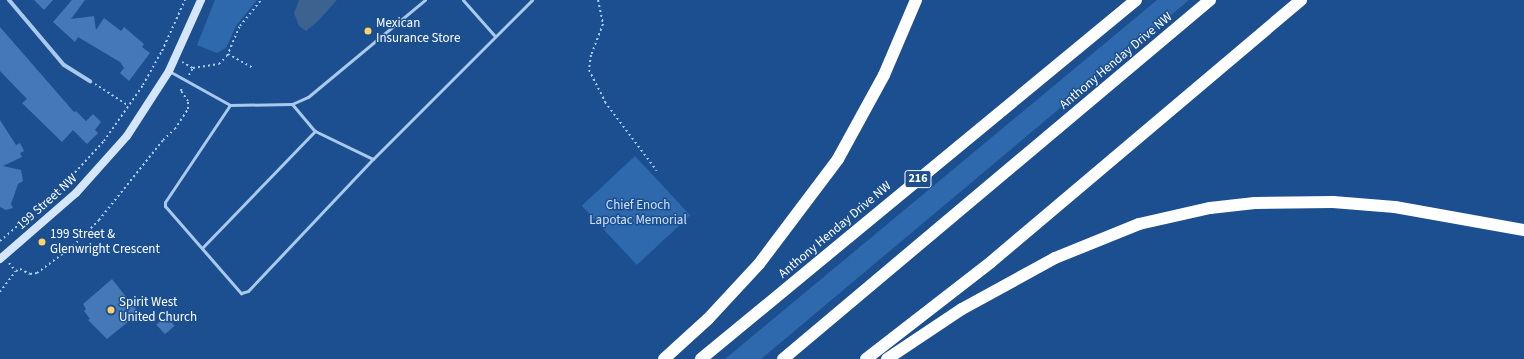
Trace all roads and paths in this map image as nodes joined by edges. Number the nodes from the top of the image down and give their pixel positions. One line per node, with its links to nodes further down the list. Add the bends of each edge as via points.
1 (9, 0): 21 (street, via 64,65)
2 (185, 0): 14 (path)
3 (201, 0): 16 (main road, 199 Street NW)
4 (261, 0): 15 (path, via 240,26)
5 (425, 0): 22 (lane, via 308,97)
6 (463, 0): 13 (lane)
7 (532, 0): 13 (lane)
8 (598, 0): 27 (path, via 604,24 591,55 590,70 605,102)
9 (916, 0): 34 (highway, via 884,75 838,159 759,264 708,318)
10 (1136, 0): 35 (highway, Anthony Henday Drive NW / 216)
11 (1210, 0): 36 (highway, Anthony Henday Drive NW)
12 (1301, 0): 37 (highway, via 991,262)
13 (495, 36): 26 (lane)
14 (162, 51): 16 (path); 24 (path)
15 (228, 54): 17 (path, via 219,64); 18 (path)
16 (175, 58): 17 (path); 19 (main road, 199 Street NW)
17 (193, 68): 20 (path)
18 (253, 68)
19 (169, 71): 20 (lane); 31 (main road, 199 Street NW, via 127,136 91,178 48,220)
20 (186, 80): 23 (lane); 32 (path, via 181,91 188,101 188,109 175,129 163,140 112,205 73,246 37,273 30,274 20,269)
21 (90, 82): 24 (path)
22 (292, 104): 23 (lane); 25 (lane)
23 (230, 105): 30 (lane, via 164,202)
24 (130, 106): 29 (path, via 104,141 58,191)
25 (315, 131): 26 (lane); 30 (lane)
26 (373, 159): 30 (lane, via 248,291 241,293)
27 (658, 171)
28 (1524, 230): 38 (highway, via 1395,207 1332,202 1255,203 1210,208 1139,224 1055,258 962,309)
29 (0, 241)
30 (202, 248)
31 (2, 258): 32 (path)
32 (16, 271): 33 (path)
33 (0, 292)
34 (664, 359)
35 (701, 359)
36 (783, 359)
37 (866, 359)
38 (887, 359)

